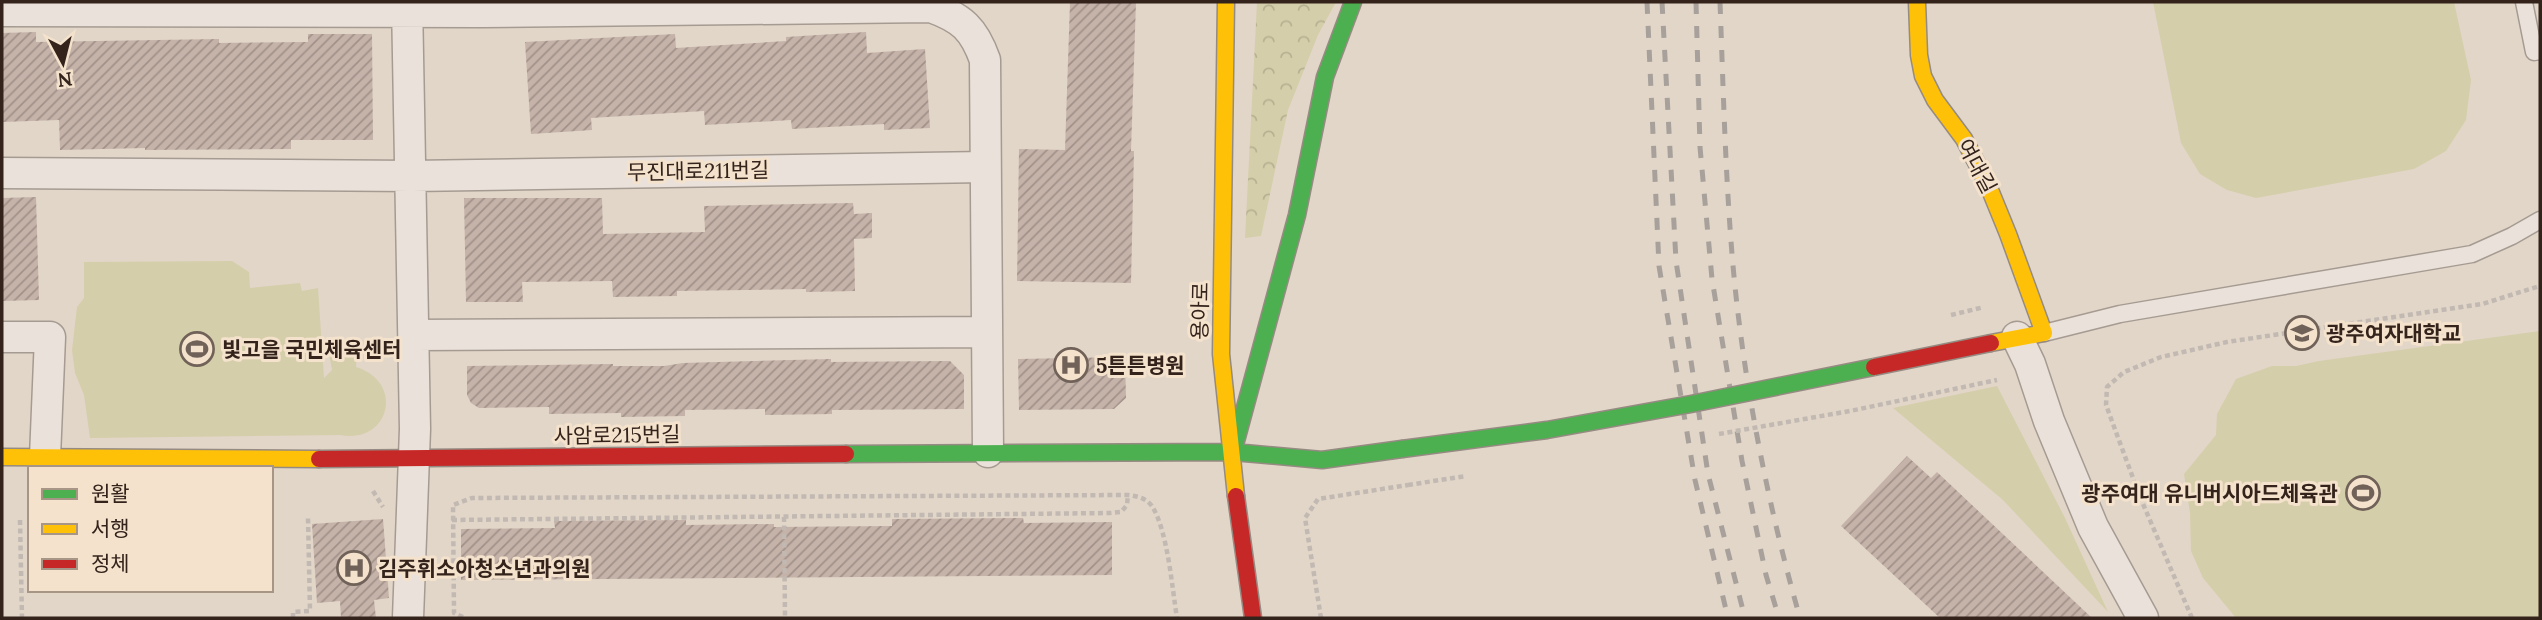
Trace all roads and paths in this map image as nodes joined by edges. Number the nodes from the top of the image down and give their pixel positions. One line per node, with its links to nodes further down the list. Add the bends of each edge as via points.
1 (1226, 2): 18 (main road, 용아로, via 1221,354)
2 (1353, 2): 18 (main road, via 1325,77 1297,215)
3 (1917, 2): 16 (main road, 여대길, via 1917,48 1927,87 1963,138 1997,204)
4 (2524, 2): 7 (lane, via 2534,52)
5 (407, 7): 6 (street); 8 (street, via 930,7 950,13 966,25 985,60); 10 (street)
6 (2, 11)
7 (2540, 51)
8 (985, 167): 10 (street, 무진대로211번길); 13 (street)
9 (2, 173): 10 (street, 무진대로211번길)
10 (412, 176): 14 (street)
11 (2540, 220): 16 (lane, via 2472,254 2120,314)
12 (2540, 286): 37 (path, via 2482,304 2227,342 2161,357 2124,372 2107,387 2105,405)
13 (986, 332): 14 (street); 17 (street)
14 (414, 335): 21 (street)
15 (2, 337): 20 (street, via 50,337)
16 (2017, 337): 18 (main road, 사암로215번길, bridge, via 1547,430 1322,460); 36 (street, 여대길, via 2094,527)
17 (988, 452): 18 (main road, 사암로215번길); 21 (main road, 사암로215번길)
18 (1233, 452): 34 (main road, 용아로)
19 (2, 457): 20 (main road, 사암로215번길)
20 (45, 457): 21 (main road, 사암로215번길)
21 (415, 460): 31 (street)
22 (1408, 485): 35 (path, via 1318,499 1305,518)
23 (1128, 495): 24 (path, via 1121,512 1110,513); 27 (path, via 472,498 453,505); 33 (path, via 1151,505 1165,545)
24 (784, 517): 27 (path); 32 (path)
25 (309, 518): 30 (path, via 310,611 293,612)
26 (20, 520): 29 (path)
27 (452, 520): 28 (path, via 454,613)
28 (463, 617)
29 (22, 618)
30 (293, 618)
31 (408, 618)
32 (785, 618)
33 (1177, 618)
34 (1253, 618)
35 (1321, 618)
36 (2143, 618)
37 (2192, 618)

